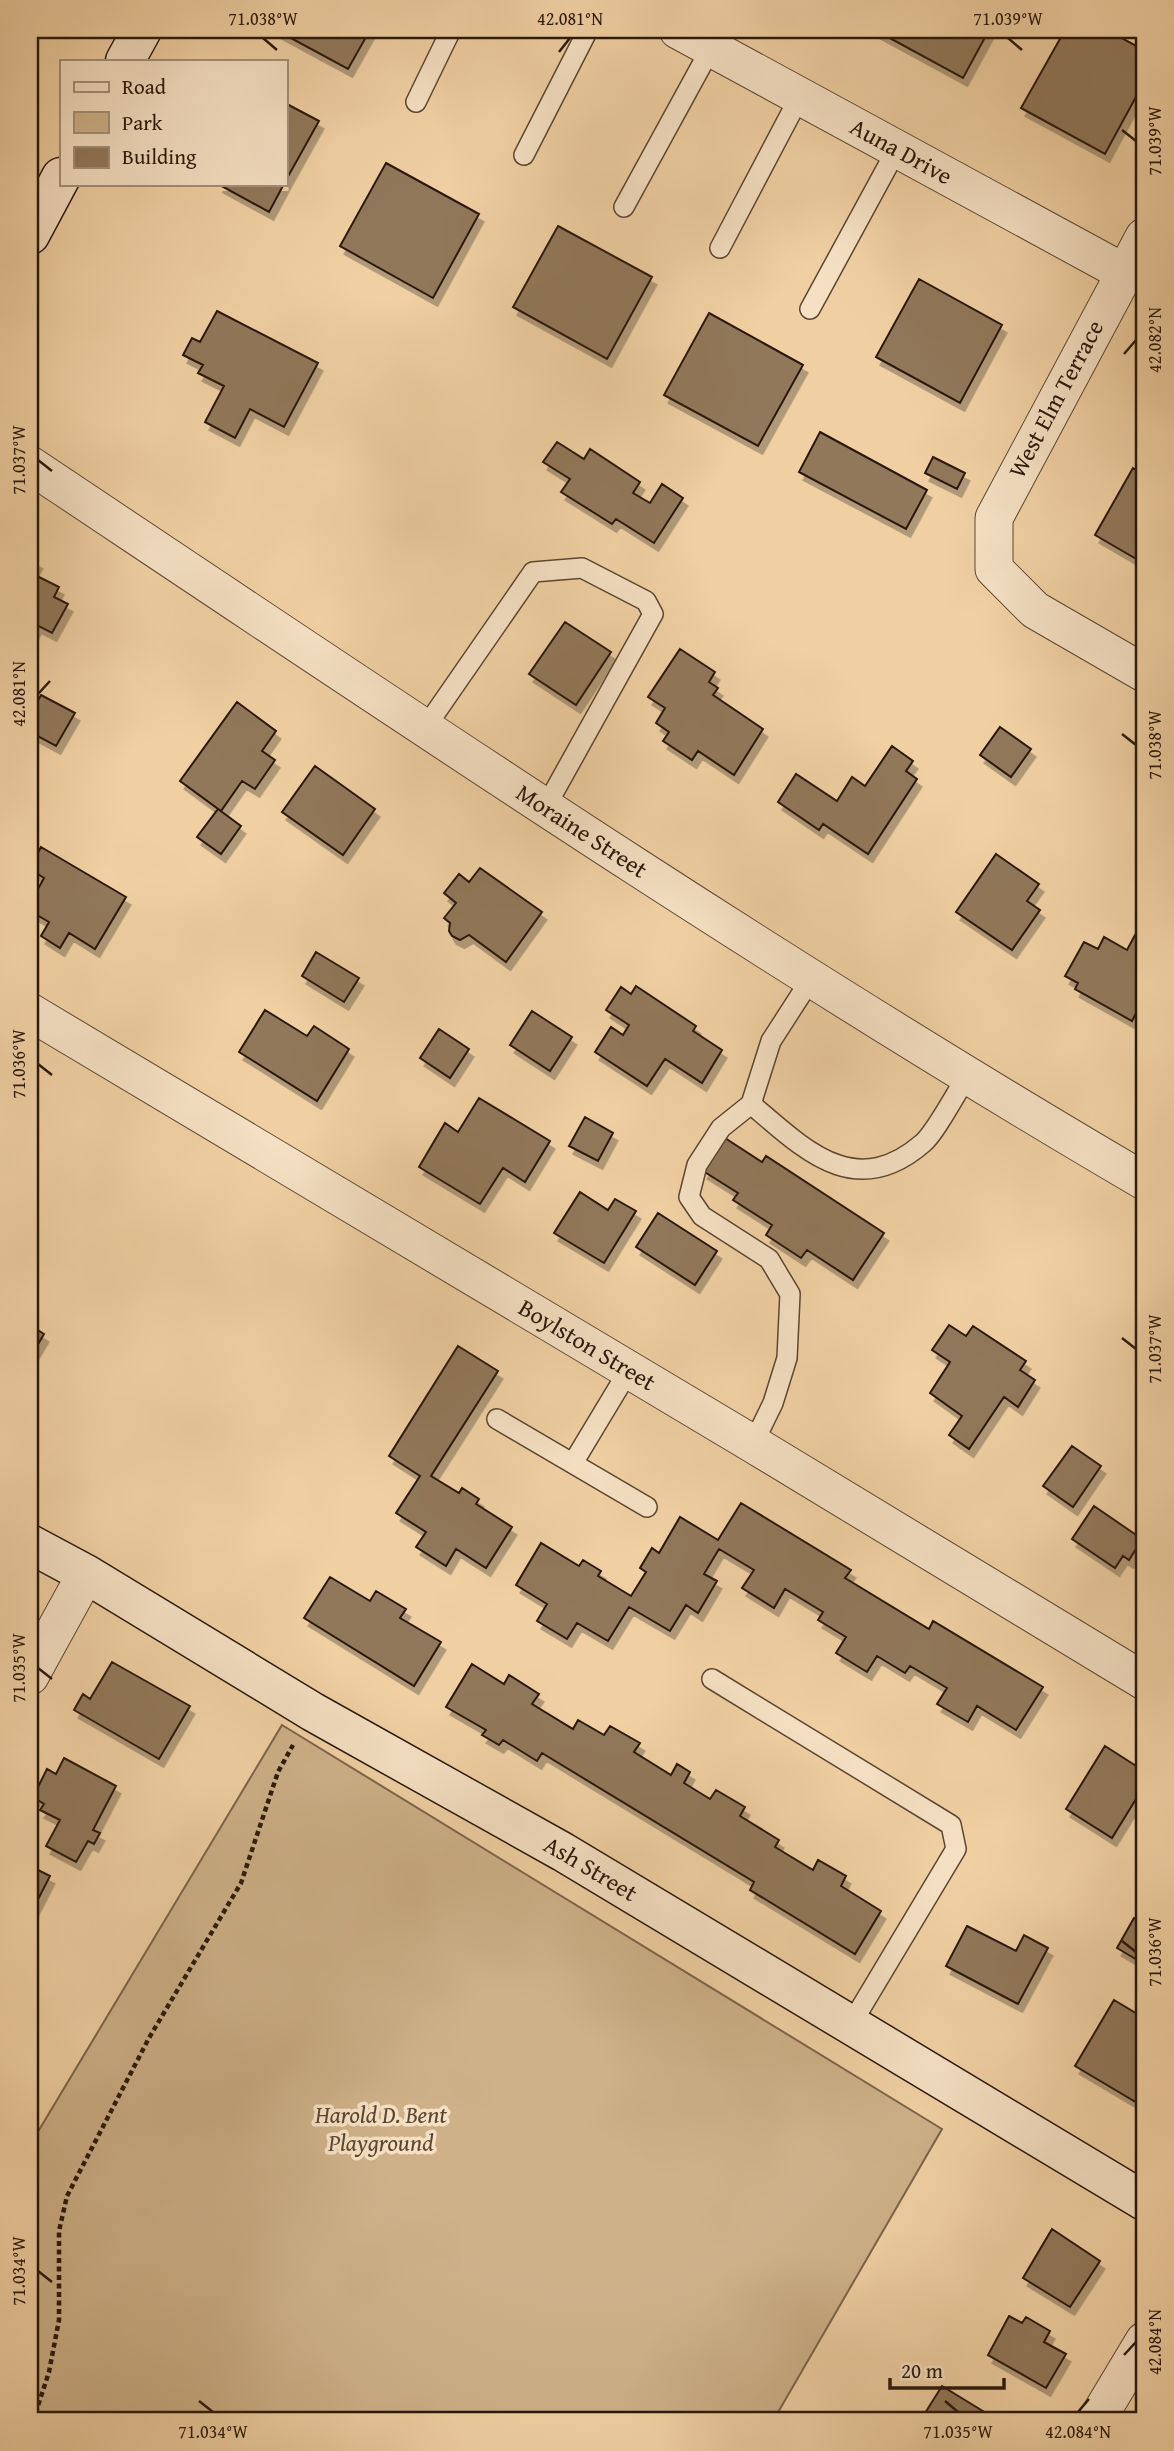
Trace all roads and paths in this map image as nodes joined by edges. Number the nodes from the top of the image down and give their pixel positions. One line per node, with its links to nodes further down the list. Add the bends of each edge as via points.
1 (142, 30): 6 (street)
2 (452, 30): 8 (lane)
3 (588, 30): 10 (lane)
4 (678, 30): 5 (street, Auna Drive)
5 (711, 48): 7 (street, Auna Drive); 12 (lane)
6 (126, 60)
7 (800, 96): 9 (street, Auna Drive); 15 (lane)
8 (416, 102)
9 (897, 149): 16 (street, Auna Drive); 17 (lane)
10 (524, 155)
11 (60, 179): 13 (street)
12 (624, 207)
13 (30, 235)
14 (1144, 237): 16 (street, West Elm Terrace)
15 (720, 248)
16 (1123, 272): 19 (street, West Elm Terrace, via 994,519 994,569 1035,610)
17 (810, 309)
18 (30, 464): 20 (street, Moraine Street)
19 (1144, 673)
20 (425, 728): 21 (street, Moraine Street); 21 (lane, via 533,572 582,568 646,601 653,614)
21 (545, 808): 22 (street, Moraine Street)
22 (811, 979): 24 (street, Moraine Street); 25 (lane, via 771,1041)
23 (30, 1012): 27 (street, Boylston Street)
24 (968, 1075): 25 (lane, via 925,1142 891,1165 846,1170 809,1152); 26 (street, Moraine Street)
25 (751, 1104): 29 (lane, via 721,1128 697,1165 689,1197 702,1216 769,1259 790,1294 786,1358 773,1403)
26 (1144, 1181)
27 (629, 1370): 29 (street, Boylston Street); 30 (lane)
28 (498, 1419): 30 (lane)
29 (752, 1444): 36 (street, Boylston Street)
30 (573, 1464): 31 (lane)
31 (647, 1507)
32 (30, 1544): 33 (street, Ash Street)
33 (86, 1574): 34 (street); 37 (street, Ash Street)
34 (30, 1676)
35 (712, 1679): 38 (lane, via 951,1825 956,1849)
36 (1144, 1681)
37 (313, 1712): 38 (street, Ash Street, via 563,1852); 41 (path, via 278,1772 241,1883 149,2038 67,2196 59,2231 59,2320)
38 (850, 2026): 39 (street, Ash Street)
39 (1144, 2201)
40 (1144, 2341): 42 (street)
41 (33, 2421)
42 (1096, 2421)

